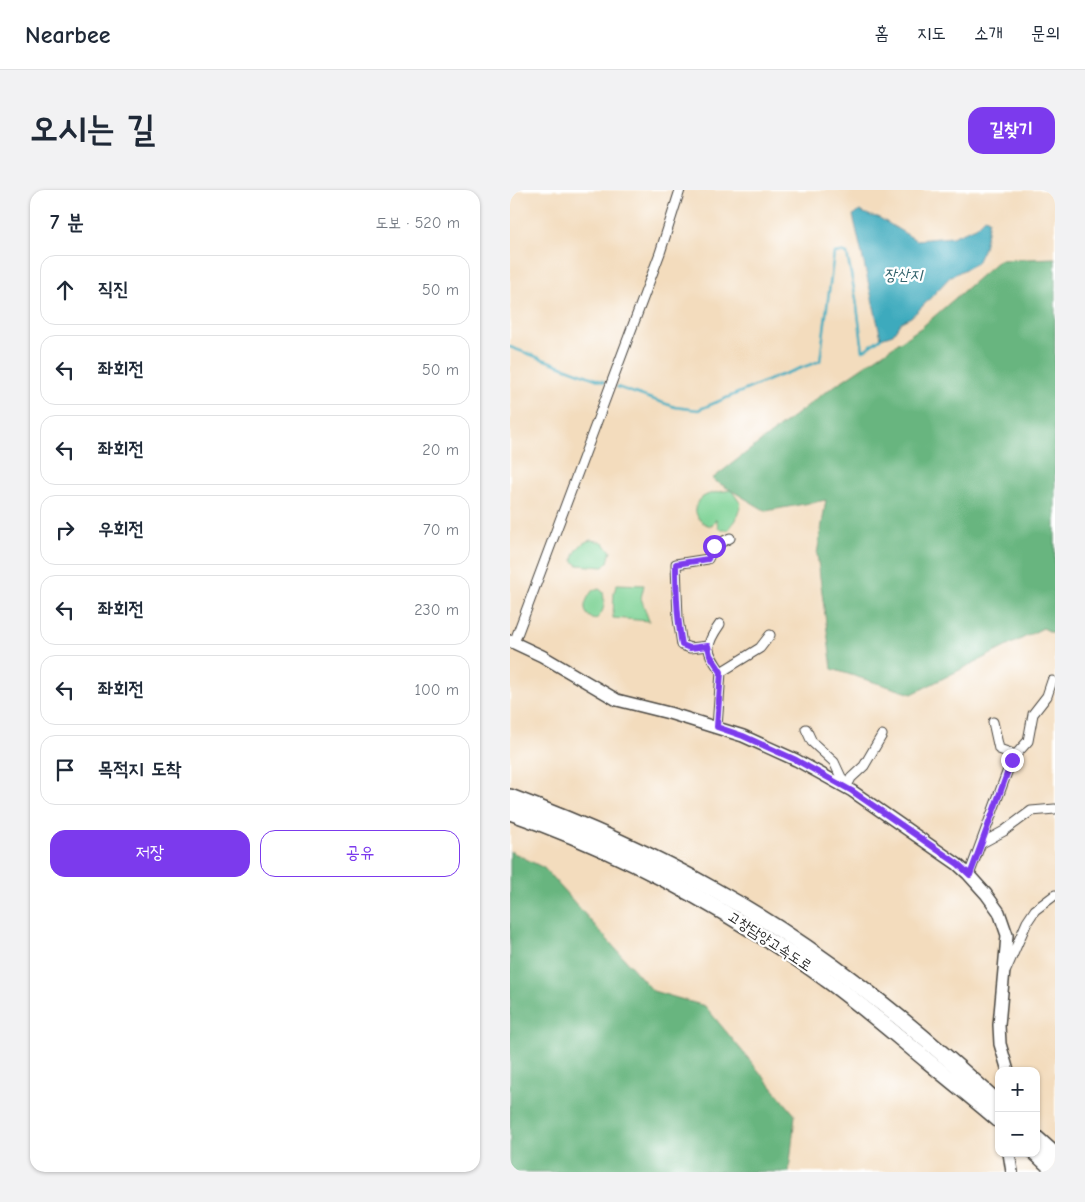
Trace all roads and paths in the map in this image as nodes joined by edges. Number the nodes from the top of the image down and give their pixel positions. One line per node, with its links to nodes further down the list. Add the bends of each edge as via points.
1 (680, 190): 5 (street, via 660,253)
2 (730, 538): 6 (street, via 714,546 708,559 676,564 682,645 690,648)
3 (720, 624): 6 (street)
4 (770, 635): 7 (street, via 760,648)
5 (512, 642): 10 (street, via 617,700)
6 (708, 646): 7 (street)
7 (721, 672): 10 (street)
8 (1052, 681): 13 (street, via 1047,696 1033,714 1028,741)
9 (993, 722): 13 (street, via 1000,749)
10 (717, 727): 14 (street, via 796,760)
11 (806, 729): 14 (street, via 812,742 834,762)
12 (882, 735): 14 (street, via 864,766)
13 (1016, 755): 18 (street)
14 (846, 788): 19 (street)
15 (510, 798): 23 (highway, 고창담양고속도로, via 574,822 716,890 818,956 875,999 943,1053)
16 (1055, 809): 18 (street, via 1031,812)
17 (510, 812): 23 (highway, 고창담양고속도로, via 620,856 720,909 825,978)
18 (982, 843): 19 (street)
19 (970, 875): 21 (street, via 999,912 1004,924 1007,936)
20 (1055, 894): 21 (street, via 1035,910 1027,922)
21 (1004, 974): 22 (street, via 999,1025)
22 (1007, 1067)
23 (992, 1103)
24 (1040, 1142): 25 (highway)
25 (1055, 1155)
26 (1010, 1157): 29 (street)
27 (1040, 1157): 28 (highway)
28 (1055, 1171)
29 (1012, 1172)

